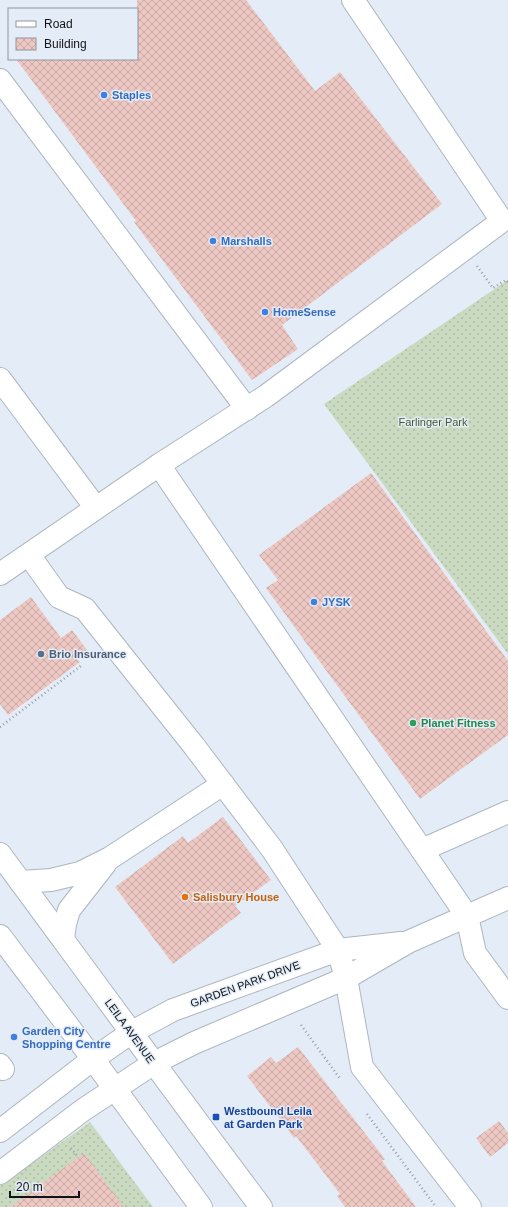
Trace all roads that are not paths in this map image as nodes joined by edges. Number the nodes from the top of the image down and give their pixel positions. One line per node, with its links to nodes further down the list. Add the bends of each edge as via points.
1 (353, 0): 4 (main road, via 502,221)
2 (0, 80): 4 (main road)
3 (0, 379): 6 (main road)
4 (247, 409): 5 (main road)
5 (159, 464): 6 (main road); 11 (main road)
6 (96, 508): 7 (main road)
7 (29, 555): 8 (main road); 9 (main road, via 59,597 85,609)
8 (0, 574)
9 (223, 784): 13 (main road); 20 (main road, via 272,849)
10 (508, 812): 11 (main road)
11 (422, 850): 16 (main road)
12 (0, 854): 14 (main road, LEILA AVENUE)
13 (110, 858): 14 (main road, via 80,873 51,880); 18 (main road, via 69,910)
14 (21, 882): 18 (main road, LEILA AVENUE)
15 (508, 898): 16 (main road, GARDEN PARK DRIVE)
16 (468, 916): 19 (main road, GARDEN PARK DRIVE); 22 (main road, via 475,953)
17 (0, 936): 24 (main road)
18 (63, 939): 23 (main road, LEILA AVENUE)
19 (408, 942): 20 (main road, GARDEN PARK DRIVE); 21 (main road, GARDEN PARK DRIVE)
20 (338, 950): 21 (main road); 23 (main road, GARDEN PARK DRIVE, via 173,1010)
21 (346, 978): 25 (main road, GARDEN PARK DRIVE, via 194,1043); 31 (main road, via 362,1067)
22 (508, 998)
23 (132, 1032): 24 (main road, GARDEN PARK DRIVE); 25 (main road, LEILA AVENUE)
24 (93, 1059): 26 (main road); 27 (main road, GARDEN PARK DRIVE)
25 (154, 1063): 26 (main road, GARDEN PARK DRIVE); 30 (main road, LEILA AVENUE)
26 (115, 1088): 28 (main road, GARDEN PARK DRIVE); 29 (main road)
27 (0, 1132)
28 (0, 1173)
29 (202, 1207)
30 (261, 1207)
31 (470, 1207)

